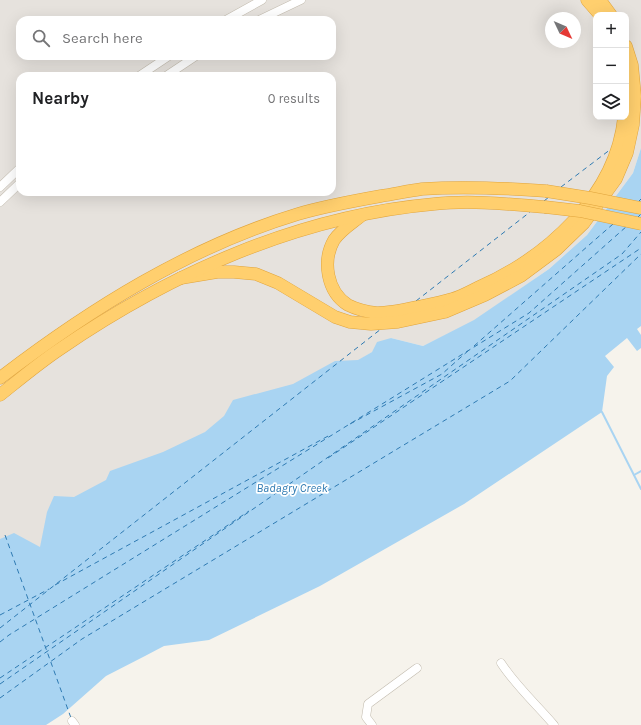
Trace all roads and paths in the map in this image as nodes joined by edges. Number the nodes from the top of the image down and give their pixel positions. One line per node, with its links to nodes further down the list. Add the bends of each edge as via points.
1 (262, 0): 7 (street)
2 (301, 0): 8 (street)
3 (587, 0): 5 (highway)
4 (600, 0): 6 (highway)
5 (597, 12)
6 (609, 12)
7 (233, 16)
8 (268, 16)
9 (627, 48): 22 (highway, via 632,65 635,96 633,125 627,153 616,179 584,223 556,250 521,276 485,295 445,312 398,322 371,324 350,322 335,317 278,283 256,274 217,272)
10 (163, 60): 12 (street)
11 (190, 60): 13 (street)
12 (145, 72)
13 (172, 72)
14 (624, 120): 20 (highway, via 616,156 608,173 572,222 522,264 492,282 453,299 378,313 348,304 330,282 327,256 341,231)
15 (16, 172): 16 (street)
16 (0, 187)
17 (16, 187): 18 (street)
18 (0, 202)
19 (641, 208): 23 (highway, bridge, via 546,191 463,187 421,190 333,205 250,231 180,262 94,311)
20 (365, 214): 21 (highway, bridge, via 433,204 486,203 580,211); 22 (highway, via 337,219 284,235)
21 (641, 224)
22 (181, 278): 26 (highway, via 89,330)
23 (30, 355): 24 (highway); 25 (highway)
24 (0, 369)
25 (0, 378)
26 (0, 395)
27 (501, 663): 30 (street)
28 (417, 668): 29 (street, via 368,704 366,717)
29 (372, 725)
30 (554, 725)

